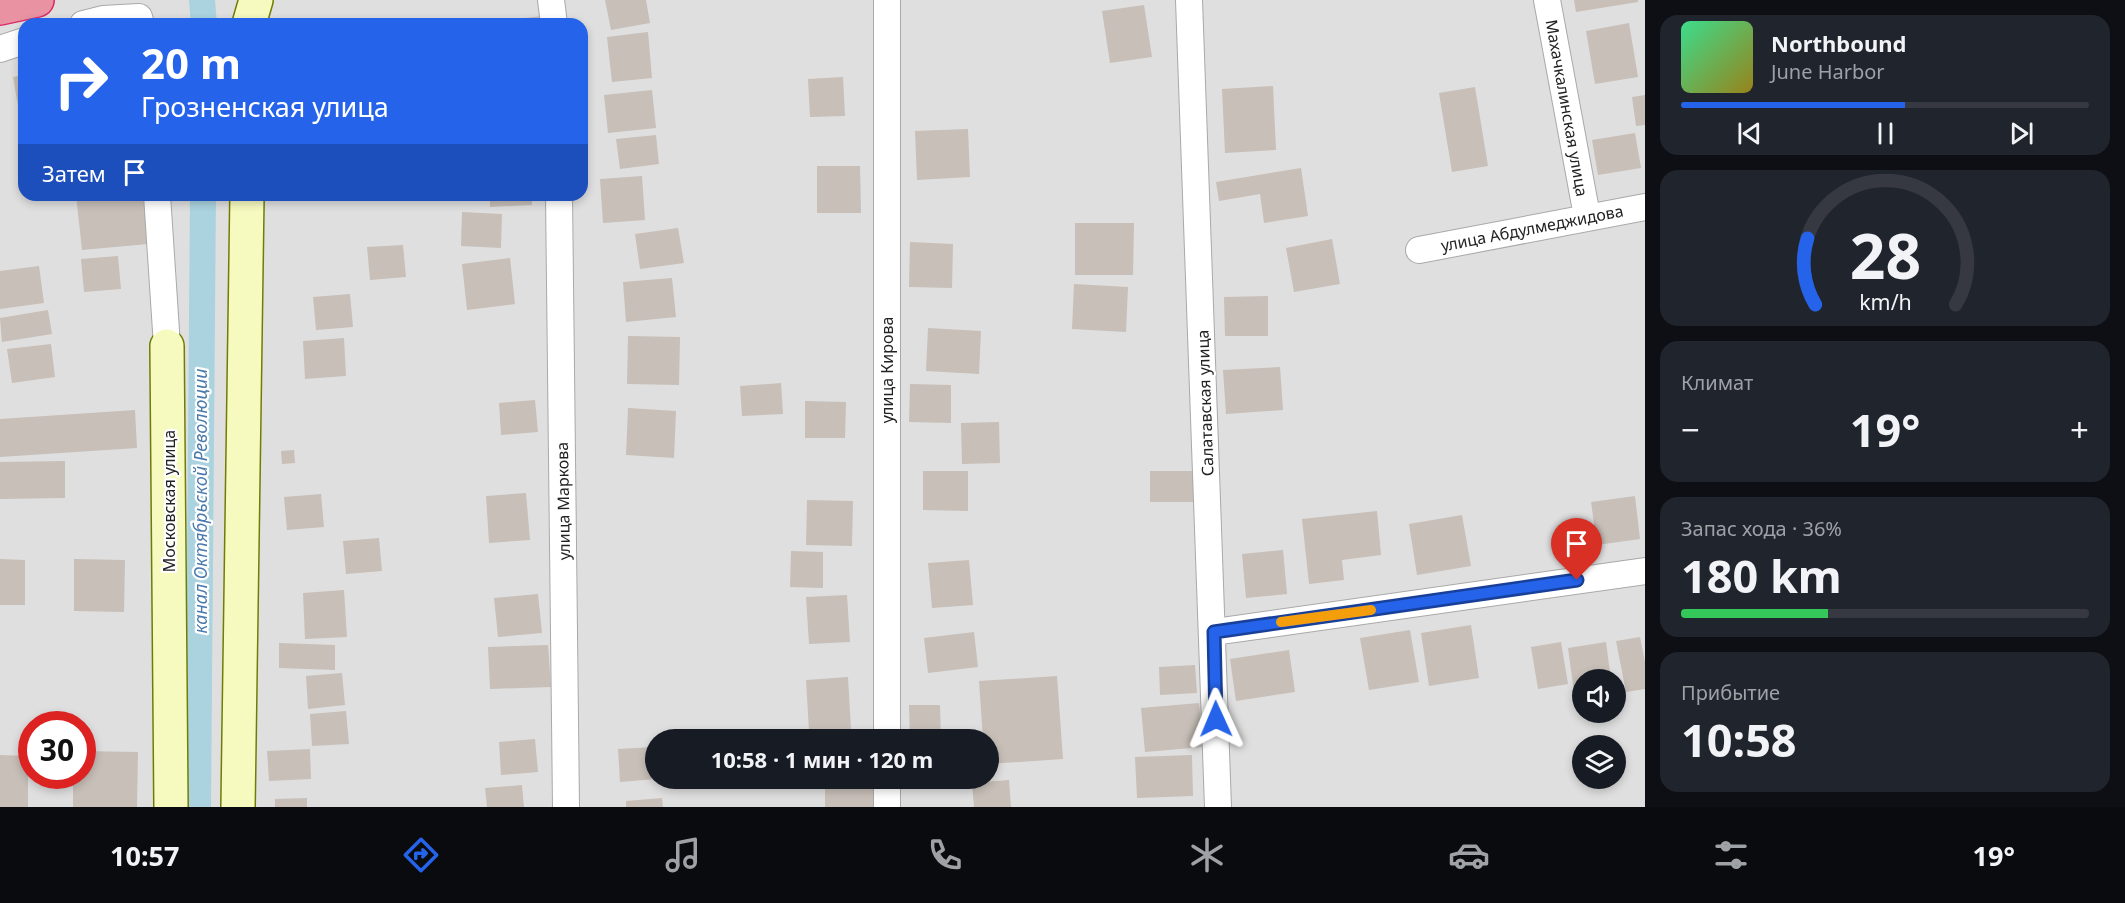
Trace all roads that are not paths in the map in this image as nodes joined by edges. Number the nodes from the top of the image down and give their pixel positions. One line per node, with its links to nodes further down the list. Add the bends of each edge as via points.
1 (37, 0): 7 (highway)
2 (256, 0): 10 (main road)
3 (551, 0): 11 (street)
4 (887, 0): 23 (street, улица Кирова)
5 (1189, 0): 22 (street, Салатавская улица)
6 (1547, 0): 18 (street, Махачкалинская улица)
7 (0, 8)
8 (121, 18): 9 (street)
9 (139, 18)
10 (251, 18)
11 (553, 18)
12 (18, 43): 13 (street)
13 (0, 49)
14 (157, 201): 20 (street, Московская улица)
15 (248, 201): 26 (main road)
16 (559, 201): 27 (street, улица Маркова)
17 (1645, 207): 18 (street, улица Абдулмеджидова)
18 (1587, 216): 19 (street, улица Абдулмеджидова)
19 (1419, 250)
20 (167, 346): 25 (main road, Московская улица)
21 (1645, 571): 22 (street)
22 (1214, 632): 29 (street, Салатавская улица)
23 (887, 729)
24 (887, 789): 28 (street)
25 (171, 807)
26 (238, 807)
27 (566, 807)
28 (887, 807)
29 (1218, 807)

